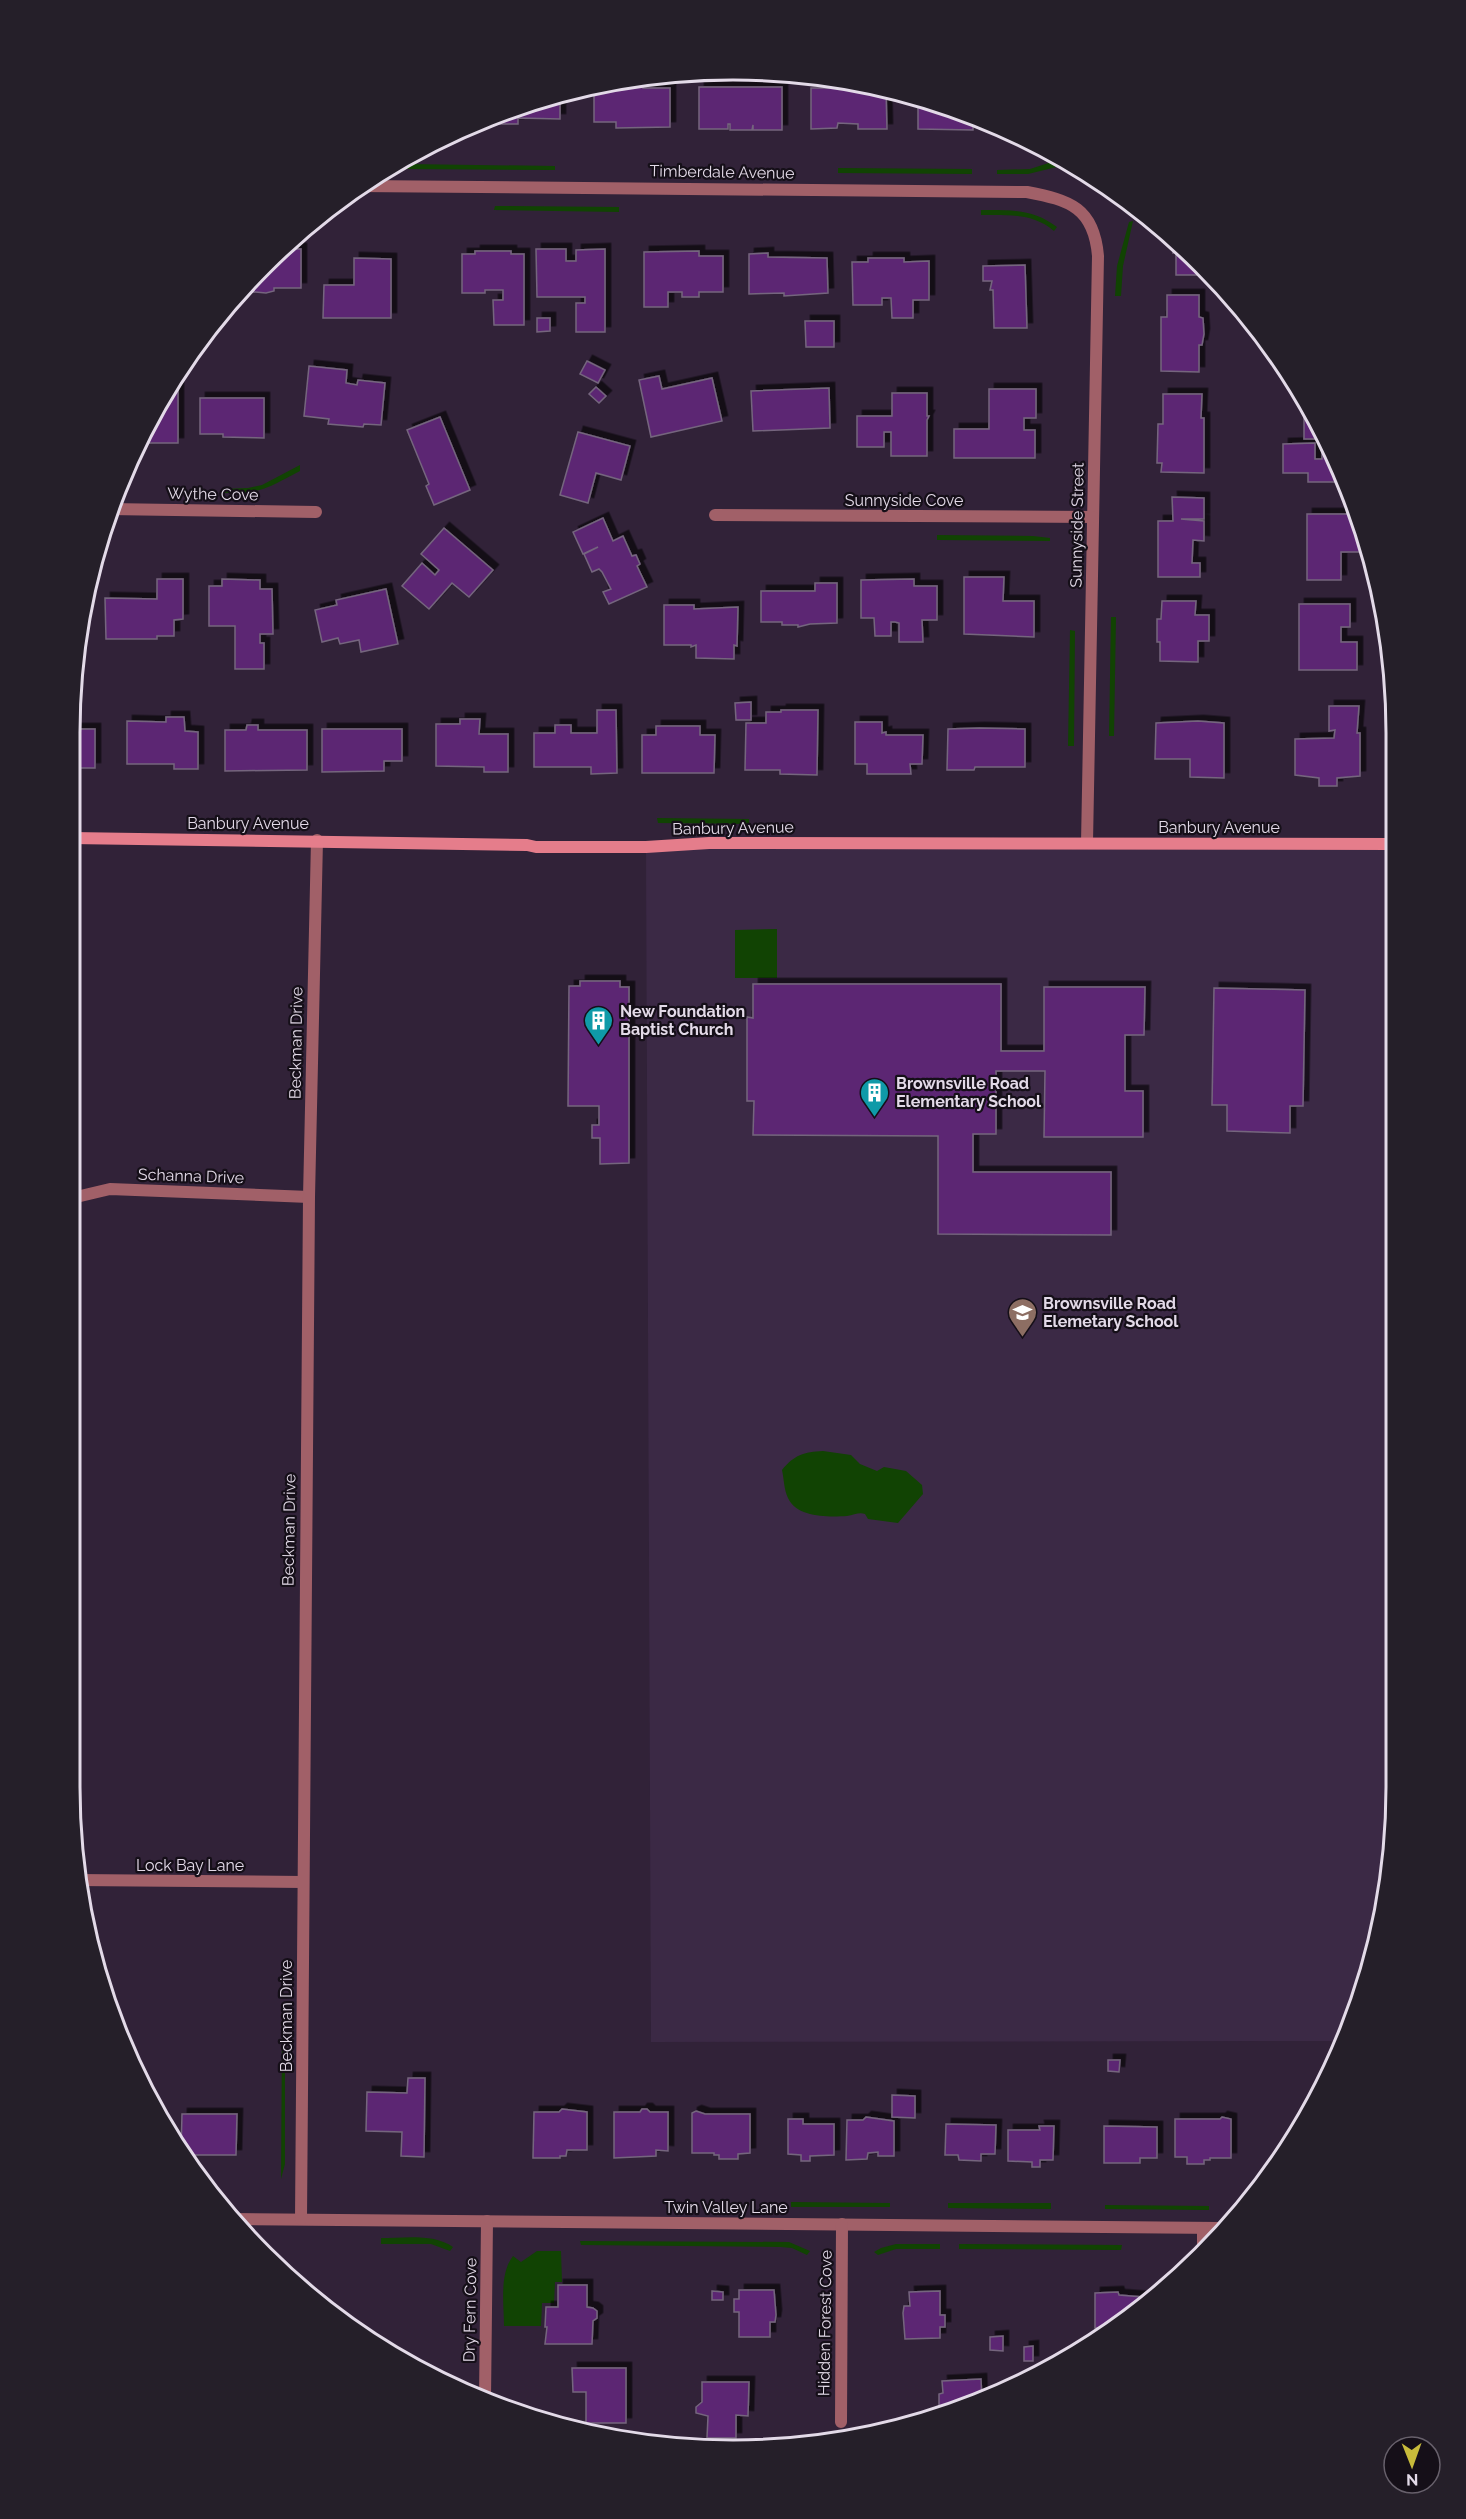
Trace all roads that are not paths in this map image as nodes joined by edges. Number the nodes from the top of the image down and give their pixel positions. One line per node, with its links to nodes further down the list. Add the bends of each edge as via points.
1 (376, 186): 2 (street, Timberdale Avenue, via 1027,192 1069,203)
2 (1082, 211): 6 (street, Sunnyside Street, via 1089,219 1098,256)
3 (119, 509): 4 (street, Wythe Cove)
4 (316, 512)
5 (715, 515): 6 (street, Sunnyside Cove)
6 (1093, 518): 9 (street, Sunnyside Street)
7 (79, 838): 8 (street, Banbury Avenue)
8 (317, 840): 9 (street, Banbury Avenue, via 536,847); 12 (street, Beckman Drive)
9 (1087, 843): 10 (street, Banbury Avenue)
10 (1387, 844)
11 (79, 1196): 12 (street, Schanna Drive, via 110,1189)
12 (309, 1197): 14 (street, Beckman Drive)
13 (87, 1880): 14 (street, Lock Bay Lane)
14 (303, 1882): 16 (street, Beckman Drive)
15 (244, 2219): 16 (street, Twin Valley Lane)
16 (301, 2219): 17 (street, Twin Valley Lane)
17 (487, 2221): 18 (street, Twin Valley Lane); 22 (street, Dry Fern Cove)
18 (842, 2224): 19 (street, Twin Valley Lane); 23 (street, Hidden Forest Cove)
19 (1203, 2228): 20 (street, Twin Valley Lane); 21 (street)
20 (1214, 2228)
21 (1203, 2239)
22 (485, 2391)
23 (841, 2422)

